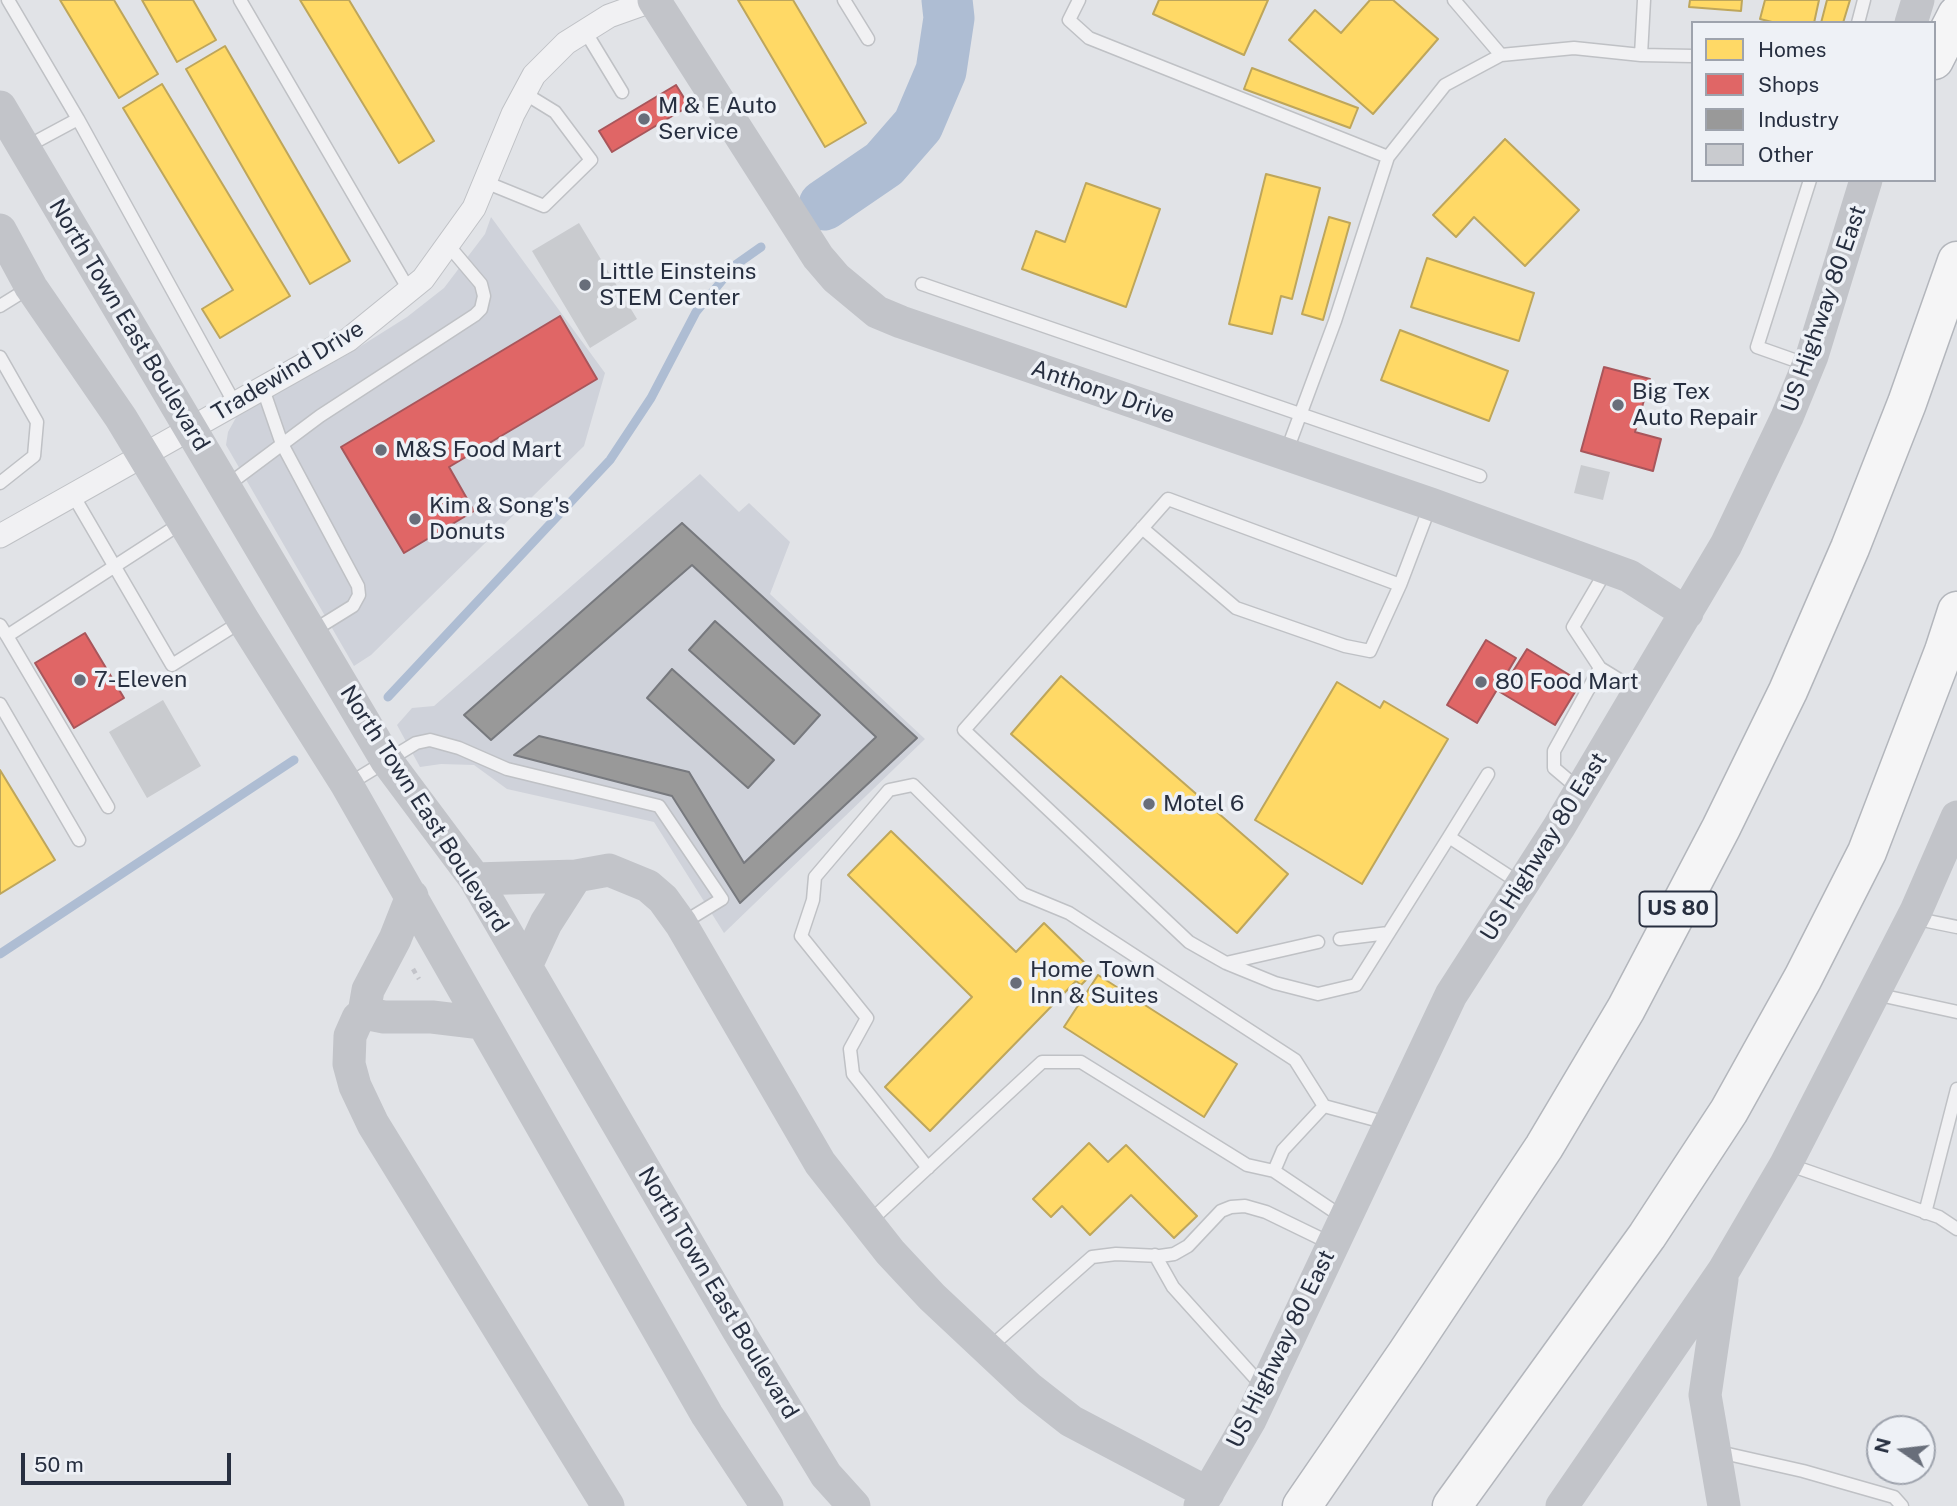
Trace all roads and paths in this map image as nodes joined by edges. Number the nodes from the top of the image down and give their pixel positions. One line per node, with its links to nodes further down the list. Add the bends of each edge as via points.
1 (8, 0): 22 (lane)
2 (240, 0): 33 (lane)
3 (654, 0): 13 (street, Tradewind Drive, via 609,16); 42 (main road, Anthony Drive, via 818,257 877,312)
4 (844, 0): 14 (lane)
5 (1079, 0): 24 (lane, via 1069,20 1089,38)
6 (1454, 0): 15 (lane)
7 (1644, 0): 16 (lane)
8 (1864, 0): 11 (lane)
9 (1918, 0): 12 (main road)
10 (1957, 15): 18 (highway)
11 (1859, 21)
12 (1913, 21)
13 (585, 31): 19 (lane); 20 (street, Tradewind Drive, via 534,75)
14 (867, 39)
15 (1500, 55): 16 (lane, via 1574,48); 24 (lane, via 1445,85)
16 (1641, 55): 17 (lane)
17 (1691, 56)
18 (1936, 56)
19 (622, 92)
20 (524, 93): 25 (street, Tradewind Drive); 25 (lane, via 555,112 591,160 544,206)
21 (0, 107): 23 (main road, North Town East Boulevard)
22 (78, 119): 23 (lane); 38 (lane)
23 (24, 148): 40 (main road, North Town East Boulevard)
24 (1388, 157): 39 (lane)
25 (485, 182): 29 (street, Tradewind Drive, via 474,208)
26 (1809, 182): 36 (lane, via 1757,347)
27 (1865, 182): 36 (main road, US Highway 80 East)
28 (0, 230): 32 (main road)
29 (448, 245): 33 (street, Tradewind Drive); 41 (lane, via 481,284 481,309)
30 (1957, 261): 107 (highway, US 80, via 1874,488 1788,691 1626,1009 1544,1147)
31 (922, 284): 39 (lane)
32 (31, 286): 34 (lane); 43 (main road)
33 (409, 290): 37 (street, Tradewind Drive, via 348,340)
34 (0, 306)
35 (0, 357): 45 (lane, via 37,422 34,456)
36 (1808, 366): 56 (main road, US Highway 80 East, via 1726,545)
37 (263, 389): 38 (street, Tradewind Drive); 41 (lane)
38 (235, 404): 40 (street, Tradewind Drive)
39 (1300, 413): 42 (lane); 44 (lane)
40 (190, 429): 43 (street, Tradewind Drive); 46 (main road, North Town East Boulevard)
41 (282, 444): 46 (lane); 59 (lane, via 358,586 353,606)
42 (1285, 454): 48 (main road, Anthony Drive)
43 (144, 455): 47 (street, Tradewind Drive); 49 (main road)
44 (1480, 476)
45 (0, 483)
46 (225, 487): 59 (main road, North Town East Boulevard)
47 (73, 495): 51 (street, Tradewind Drive); 52 (lane)
48 (1431, 504): 53 (main road, Anthony Drive); 54 (lane)
49 (184, 522): 52 (lane); 57 (main road)
50 (1142, 528): 54 (lane, via 1168,499); 54 (lane, via 1236,608 1345,646 1370,651); 81 (lane, via 964,730 1189,942)
51 (0, 536)
52 (115, 565): 57 (lane, via 172,665); 58 (lane)
53 (1607, 568): 56 (main road, Anthony Drive, via 1629,576); 60 (lane, via 1573,627)
54 (1400, 585)
55 (1957, 611): 108 (highway, via 1867,852 1804,978 1729,1111 1647,1236)
56 (1687, 613): 61 (main road, US Highway 80 East)
57 (243, 620): 65 (main road)
58 (3, 631): 67 (lane)
59 (310, 632): 63 (main road, North Town East Boulevard)
60 (1601, 668): 61 (lane); 66 (lane, via 1554,751 1554,768)
61 (1640, 692): 66 (main road, US Highway 80 East)
62 (0, 704): 70 (lane)
63 (387, 761): 65 (lane); 72 (main road, North Town East Boulevard); 76 (lane, via 430,740 507,769 659,806 722,900)
64 (1488, 774): 69 (lane)
65 (347, 785): 74 (main road)
66 (1581, 790): 73 (main road, US Highway 80 East)
67 (108, 807)
68 (1957, 817): 75 (main road)
69 (1449, 837): 73 (lane); 78 (lane)
70 (79, 840)
71 (576, 876): 72 (main road); 76 (main road, via 609,870 631,877 656,893); 82 (main road)
72 (475, 879): 82 (main road, North Town East Boulevard)
73 (1522, 884): 89 (main road, US Highway 80 East, via 1451,995)
74 (412, 896): 85 (main road, via 368,990); 86 (main road)
75 (1913, 918): 77 (lane); 83 (main road)
76 (681, 924): 94 (main road, via 820,1163)
77 (1957, 928)
78 (1388, 933): 79 (lane); 81 (lane, via 1356,985 1318,995)
79 (1340, 939)
80 (1318, 942): 81 (lane)
81 (1226, 963)
82 (526, 966): 106 (main road, North Town East Boulevard, via 826,1475)
83 (1874, 994): 84 (lane); 90 (main road)
84 (1957, 1012)
85 (364, 1013): 86 (main road); 104 (main road, via 350,1036 349,1064 373,1124)
86 (482, 1023): 105 (main road, via 707,1415)
87 (1957, 1089): 93 (lane)
88 (1324, 1106): 89 (lane); 91 (lane, via 1296,1060 1069,913 1023,894 913,785 889,790 815,877 801,936 867,1018 850,1049 853,1074); 92 (lane, via 1283,1150)
89 (1391, 1124): 96 (main road, US Highway 80 East)
90 (1786, 1164): 93 (lane); 98 (main road)
91 (928, 1168): 92 (lane, via 1042,1062 1081,1062 1247,1165); 94 (lane)
92 (1274, 1171): 96 (lane)
93 (1924, 1213): 95 (lane)
94 (868, 1224): 99 (main road, via 932,1297)
95 (1957, 1228)
96 (1338, 1231): 97 (lane, via 1245,1206 1221,1211 1174,1254); 100 (main road, US Highway 80 East)
97 (1155, 1255): 99 (lane, via 1092,1257); 100 (lane, via 1173,1287)
98 (1724, 1270): 101 (main road, via 1705,1395); 109 (main road)
99 (987, 1349): 102 (main road, via 1071,1421)
100 (1264, 1389): 102 (main road, US Highway 80 East)
101 (1715, 1451): 103 (lane, via 1803,1471); 110 (main road)
102 (1204, 1500)
103 (1896, 1503)
104 (608, 1506)
105 (767, 1506)
106 (854, 1506)
107 (1302, 1506)
108 (1451, 1506)
109 (1562, 1506)
110 (1724, 1506)

